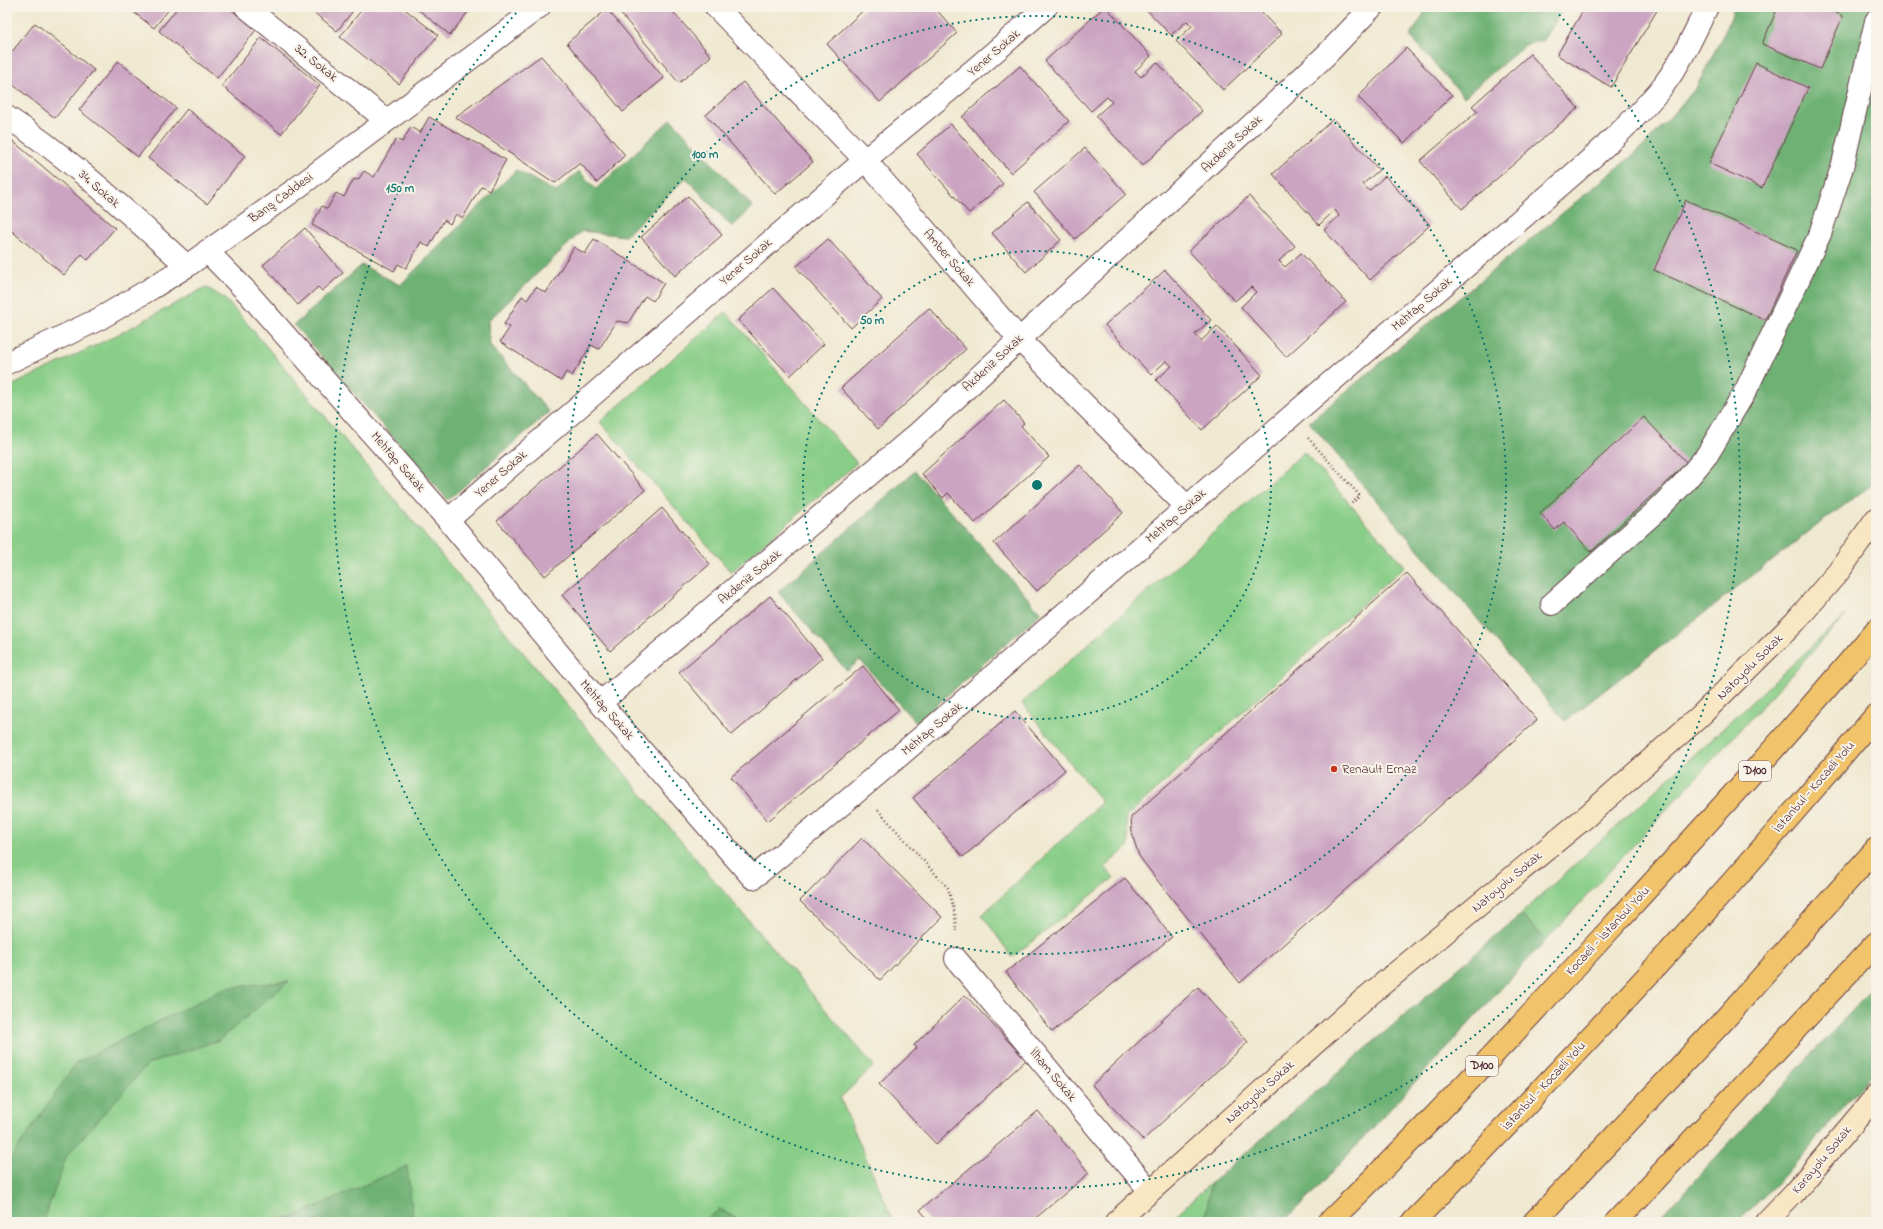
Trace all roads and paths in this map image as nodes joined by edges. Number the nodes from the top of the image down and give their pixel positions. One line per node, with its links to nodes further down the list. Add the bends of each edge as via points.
1 (246, 7): 10 (street, 32. Sokak)
2 (539, 7): 10 (street, Barış Caddesi)
3 (716, 7): 11 (street, Amber Sokak)
4 (1372, 7): 14 (street, Akdeniz Sokak, via 1274,105)
5 (1707, 7): 16 (street, Mehtap Sokak, via 1687,48 1661,89 1630,122 1555,190)
6 (1873, 7): 8 (street)
7 (1044, 8): 11 (street, Yener Sokak)
8 (1876, 20): 21 (street, via 1843,164 1820,234 1746,390 1707,455 1682,485)
9 (7, 117): 13 (street, 34. Sokak, via 69,162)
10 (386, 120): 12 (street, Barış Caddesi)
11 (865, 160): 14 (street, Amber Sokak); 20 (street, Yener Sokak)
12 (208, 251): 13 (street, Barış Caddesi); 20 (street, Mehtap Sokak)
13 (187, 266): 15 (street, Barış Caddesi, via 99,319)
14 (1019, 339): 18 (street, Amber Sokak); 23 (street, Akdeniz Sokak, via 916,435)
15 (7, 363)
16 (1290, 418): 17 (path, via 1360,496); 18 (street, Mehtap Sokak)
17 (1351, 504)
18 (1186, 506): 25 (street, Mehtap Sokak)
19 (1876, 519): 30 (main road, Natoyolu Sokak, via 1839,571 1795,622 1699,717 1587,816 1364,1000)
20 (448, 520): 23 (street, Mehtap Sokak)
21 (1552, 604)
22 (1876, 630): 32 (highway, Kocaeli - İstanbul Yolu / D100, via 1772,752 1664,872 1464,1085)
23 (600, 703): 25 (street, Mehtap Sokak, via 753,878)
24 (1876, 715): 33 (highway, İstanbul - Kocaeli Yolu, via 1768,841 1672,947 1502,1131)
25 (860, 791): 28 (path, via 948,888 955,914)
26 (1876, 849): 34 (highway, via 1724,1021)
27 (1876, 943): 35 (highway)
28 (956, 959): 30 (street, İlham Sokak)
29 (1876, 1096): 36 (main road, Karayolu Sokak)
30 (1150, 1190): 31 (main road, Natoyolu Sokak)
31 (1116, 1222)
32 (1329, 1222)
33 (1413, 1222)
34 (1534, 1222)
35 (1616, 1222)
36 (1766, 1222)

